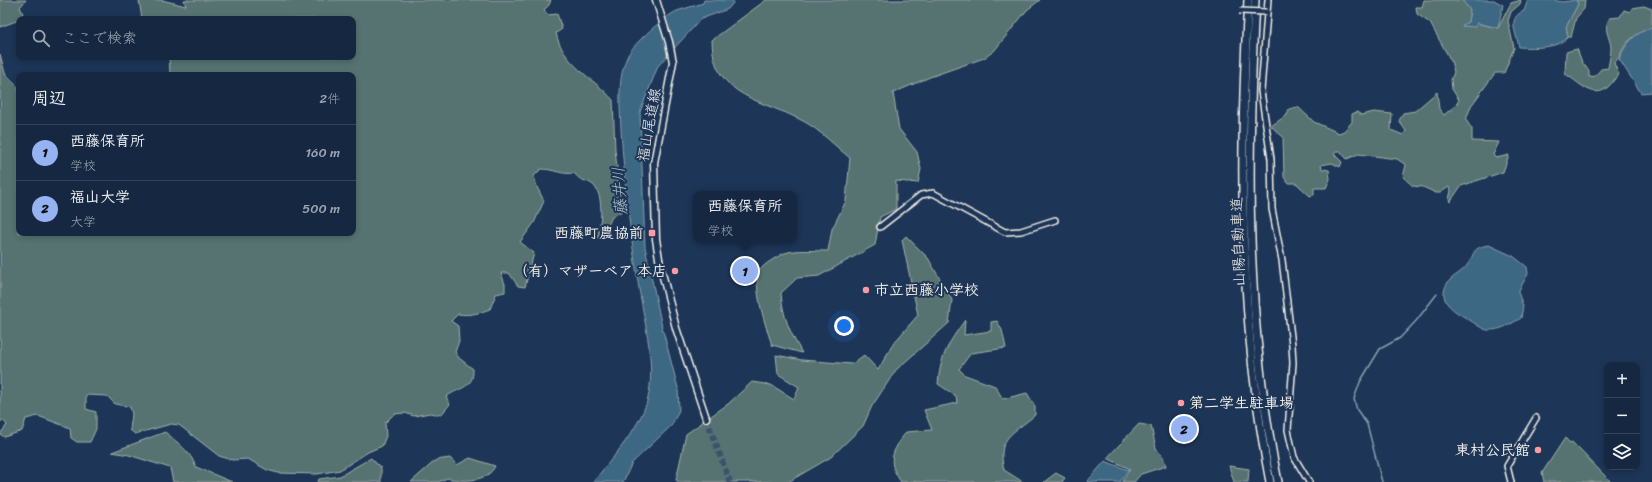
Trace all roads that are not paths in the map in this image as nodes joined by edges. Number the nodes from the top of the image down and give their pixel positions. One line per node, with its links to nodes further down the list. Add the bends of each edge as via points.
1 (656, 0): 9 (main road, 福山尾道線, via 673,62 656,141 656,239 676,328)
2 (1248, 0): 11 (highway, 山陽自動車道, via 1243,132 1244,264 1254,384)
3 (1255, 0): 12 (highway, 山陽自動車道, via 1249,132 1252,271 1262,384)
4 (1268, 0): 6 (street)
5 (1239, 11): 6 (street, bridge)
6 (1267, 12): 13 (street, via 1262,91 1271,158 1272,209 1282,260 1292,345 1288,430 1294,458)
7 (1055, 220): 8 (street, via 1021,231 1005,232 933,193 927,193)
8 (880, 227)
9 (706, 418)
10 (1536, 418): 14 (street, via 1507,466)
11 (1270, 482)
12 (1278, 482)
13 (1309, 482)
14 (1511, 482)

